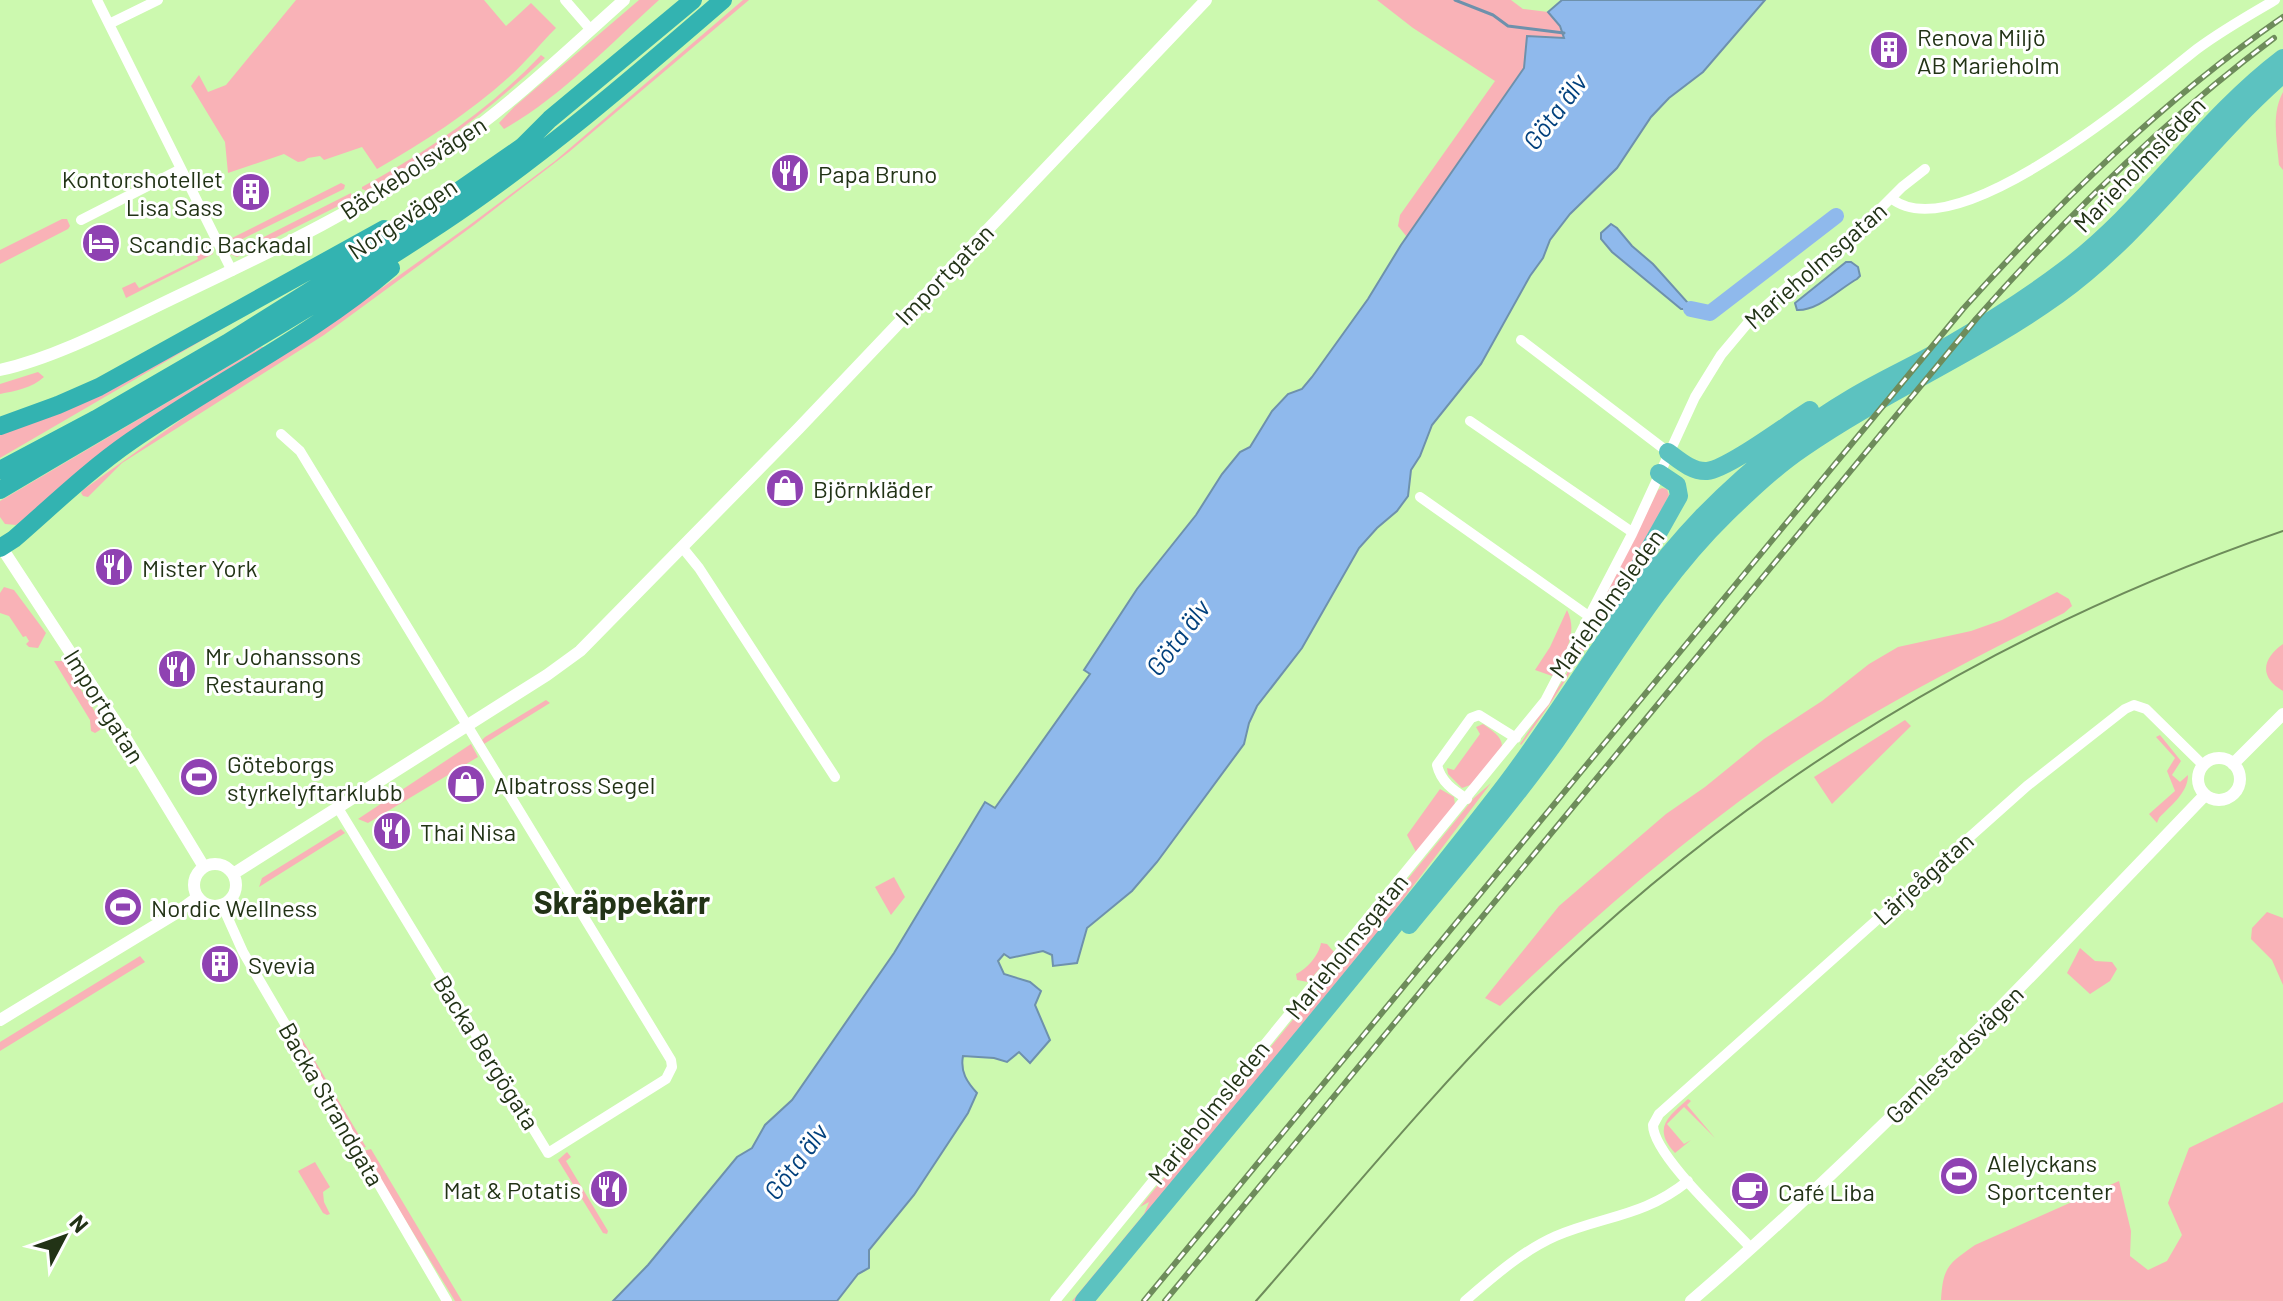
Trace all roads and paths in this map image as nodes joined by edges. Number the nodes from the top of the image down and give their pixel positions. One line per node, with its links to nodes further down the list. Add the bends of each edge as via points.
1 (97, 0): 9 (street)
2 (565, 0): 10 (street)
3 (624, 0): 10 (street, Bäckebolsvägen)
4 (693, 0): 14 (highway, Norgevägen, via 522,147)
5 (723, 0): 17 (highway, Norgevägen)
6 (1206, 0): 32 (street, Importgatan)
7 (2275, 0): 15 (street, via 2200,47 2099,128 2006,183 1942,206 1916,207)
8 (154, 1): 9 (street)
9 (109, 24): 12 (street)
10 (591, 30): 18 (street, Bäckebolsvägen, via 455,144 360,204)
11 (2276, 74): 20 (highway, Marieholmsleden, via 2232,103 2090,249); 54 (highway, Marieholmsleden, via 2143,220 2082,277 2000,333 1800,450 1724,516 1669,578 1508,804)
12 (181, 169): 16 (street); 18 (street)
13 (1925, 169): 15 (street, Marieholmsgatan)
14 (467, 185): 23 (highway, via 99,387); 26 (highway, Norgevägen, via 227,343)
15 (1891, 198): 25 (street, Marieholmsgatan, via 1845,244 1740,330 1702,384)
16 (81, 220)
17 (445, 221): 28 (highway, Norgevägen, via 234,354); 31 (highway, via 336,309 90,471)
18 (232, 271): 21 (street, Bäckebolsvägen, via 99,333)
19 (1521, 340): 25 (street)
20 (1943, 349): 25 (highway, via 1873,372 1709,471 1693,469); 34 (highway, Marieholmsleden, via 1827,413 1737,483 1661,564)
21 (0, 370)
22 (1470, 421): 30 (street)
23 (0, 426)
24 (281, 434): 36 (street, via 300,451)
25 (1668, 452): 27 (street, Marieholmsgatan)
26 (0, 470)
27 (1659, 473): 30 (street, Marieholmsgatan); 34 (highway, via 1677,485 1679,496)
28 (0, 490)
29 (1420, 497): 33 (street)
30 (1632, 532): 33 (street, Marieholmsgatan)
31 (1, 547): 44 (street, Importgatan)
32 (682, 547): 36 (street, Importgatan, via 580,651); 40 (street)
33 (1590, 617): 37 (street, Marieholmsgatan, via 1551,691)
34 (1583, 671): 53 (highway, Marieholmsleden, via 1499,793)
35 (2283, 714): 38 (street)
36 (467, 726): 43 (street, Importgatan); 43 (street, Backa Bergögata, via 671,1060 666,1079 548,1153)
37 (1516, 738): 42 (street, Marieholmsgatan); 42 (street, via 1479,715 1471,718 1437,765 1449,787)
38 (2233, 764): 39 (street, via 2218,758); 41 (street, Gamlestadsvägen, via 2240,780 2234,793 2220,800)
39 (2203, 765): 41 (street, via 2198,779); 49 (street, Lärjeågatan, via 2146,709 2134,705 2056,762 1659,1114 1653,1125 1658,1144)
40 (835, 777)
41 (2205, 795): 50 (street, Gamlestadsvägen, via 1918,1090)
42 (1467, 799): 52 (street, Marieholmsgatan)
43 (338, 808): 45 (street, Importgatan)
44 (204, 867): 45 (street, via 220,864); 46 (street, via 195,881)
45 (233, 874): 47 (street, via 235,892)
46 (198, 897): 47 (street, via 209,905); 48 (street)
47 (222, 905): 51 (street, Backa Strandgata, via 243,952)
48 (0, 1020)
49 (1688, 1181): 50 (street); 55 (street, via 1642,1210 1552,1238 1504,1267)
50 (1751, 1248): 56 (street, Gamlestadsvägen)
51 (447, 1301)
52 (1055, 1301)
53 (1084, 1301)
54 (1100, 1301)
55 (1465, 1301)
56 (1691, 1301)

